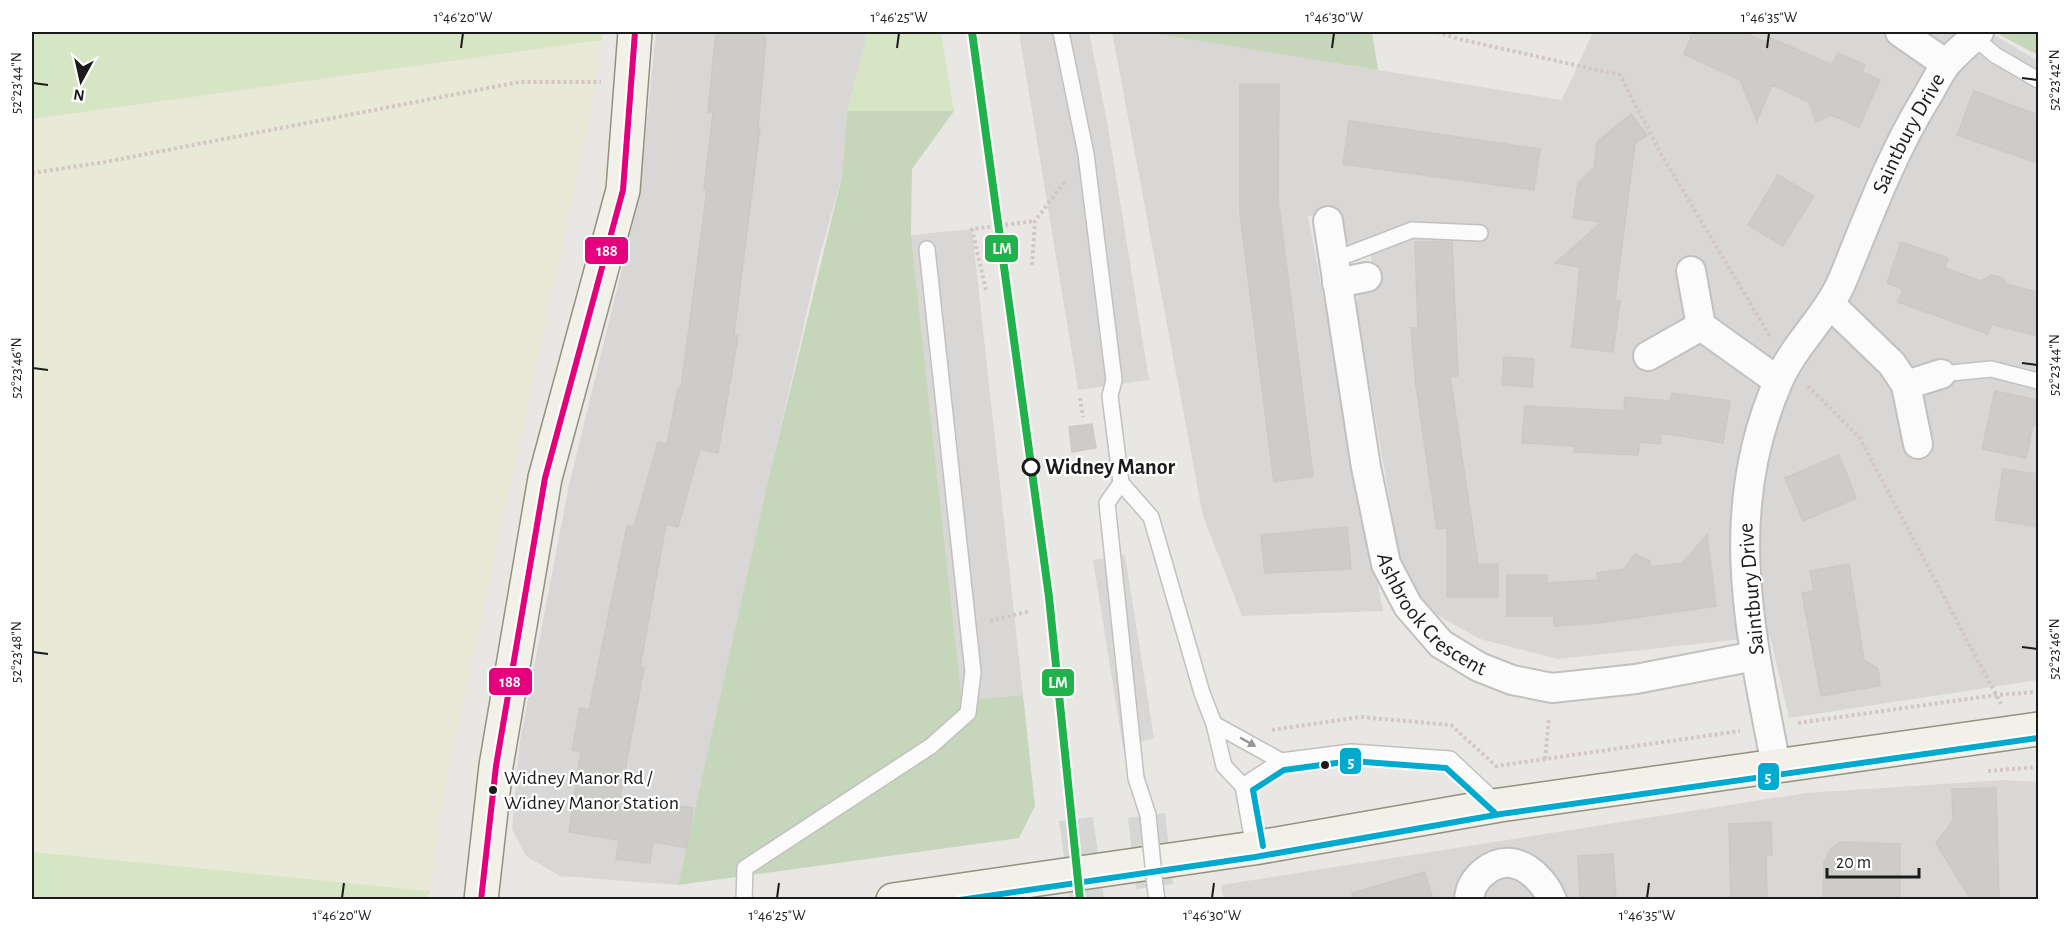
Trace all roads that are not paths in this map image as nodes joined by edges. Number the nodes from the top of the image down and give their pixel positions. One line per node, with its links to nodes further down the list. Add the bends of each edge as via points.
1 (635, 32): 31 (street, via 623,190 545,477 496,766)
2 (1061, 32): 21 (lane, via 1086,154 1114,380 1110,396)
3 (1900, 32): 5 (street, Saintbury Drive)
4 (1977, 34): 5 (street, Saintbury Drive); 6 (lane, via 1995,55)
5 (1946, 64): 13 (street, Saintbury Drive, via 1902,136)
6 (2038, 80)
7 (1328, 221): 11 (street, Ashbrook Crescent)
8 (1480, 233): 11 (lane, via 1412,231)
9 (927, 249): 32 (lane, via 974,672 968,713 931,746 745,868)
10 (1691, 271): 14 (street)
11 (1335, 272): 12 (street); 22 (street, Ashbrook Crescent, via 1366,467 1386,564 1408,606 1441,644 1512,681 1552,688 1636,679)
12 (1367, 277)
13 (1830, 304): 17 (street, Saintbury Drive, via 1808,331); 19 (street, via 1892,364)
14 (1701, 327): 15 (street); 17 (street)
15 (1648, 356)
16 (1941, 374): 18 (lane, via 1991,369); 19 (street)
17 (1778, 381): 22 (street, Saintbury Drive, via 1752,457 1744,511 1743,558)
18 (2038, 381)
19 (1905, 386): 20 (street)
20 (1918, 444)
21 (1121, 483): 23 (lane, via 1151,517); 30 (lane, bridge, via 1107,503 1136,778 1148,815)
22 (1755, 656): 26 (street, Saintbury Drive)
23 (1214, 724): 25 (lane, one-way to 25); 27 (lane, via 1224,766)
24 (2038, 729): 26 (street)
25 (1281, 761): 27 (lane); 28 (lane, via 1351,752 1449,759)
26 (1776, 765): 28 (street)
27 (1243, 786): 29 (lane)
28 (1500, 805): 29 (street)
29 (1254, 848): 33 (street)
30 (1156, 893)
31 (482, 899)
32 (744, 900)
33 (893, 900)
34 (1469, 900): 35 (street, via 1474,882 1482,872 1511,863 1539,878)
35 (1552, 900)

